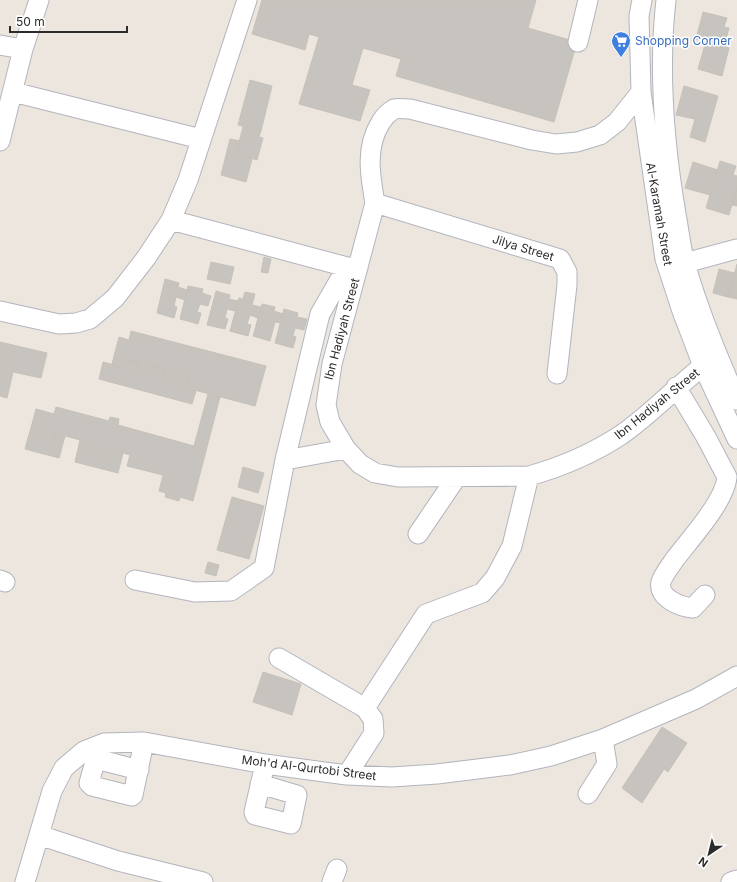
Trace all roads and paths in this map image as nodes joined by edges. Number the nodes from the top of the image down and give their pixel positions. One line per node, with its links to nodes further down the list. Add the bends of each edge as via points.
1 (39, 0): 8 (street)
2 (245, 0): 11 (street)
3 (588, 0): 6 (street)
4 (666, 0): 16 (street, Al-Karamah Street, via 662,37 662,92 670,178)
5 (637, 5): 10 (street, Al-Karamah Street)
6 (578, 42)
7 (0, 45): 8 (street)
8 (23, 49): 9 (street)
9 (13, 92): 11 (street); 12 (street)
10 (641, 92): 13 (street, Ibn Hadiyah Street, via 617,122 600,135 577,142 556,144 410,109 395,109 385,116 375,132 370,149 370,177); 19 (street, Al-Karamah Street, via 665,259)
11 (202, 139): 14 (street)
12 (0, 141)
13 (375, 203): 17 (street, Ibn Hadiyah Street); 20 (street, Jilya Street, via 560,259 567,272 567,286)
14 (171, 220): 17 (street); 18 (street, via 115,298 90,320 59,324)
15 (737, 249): 16 (street)
16 (685, 263): 22 (street, Al-Karamah Street, via 706,326)
17 (353, 268): 24 (street, Ibn Hadiyah Street, via 332,364 326,405 330,422); 25 (street, via 320,314)
18 (0, 311)
19 (703, 366): 21 (street, Ibn Hadiyah Street); 23 (street, Al-Karamah Street)
20 (557, 374)
21 (676, 387): 26 (street, Ibn Hadiyah Street, via 622,434 596,450); 30 (street, via 727,476 723,493 671,565 661,582 660,589 663,595 693,608)
22 (737, 400)
23 (737, 438)
24 (346, 449): 25 (street); 27 (street, Ibn Hadiyah Street, via 360,464 375,472 398,477)
25 (285, 460): 29 (street, via 264,568 231,591 195,592)
26 (529, 476): 27 (street, Ibn Hadiyah Street); 33 (street, via 512,546 495,578 482,593 426,614)
27 (456, 478): 28 (street)
28 (418, 534)
29 (135, 580)
30 (705, 595)
31 (279, 658): 33 (street)
32 (737, 676): 34 (street, Moh'd Al-Qurtobi Street, via 696,699)
33 (366, 708): 38 (street, via 373,719 374,733)
34 (603, 740): 38 (street, Moh'd Al-Qurtobi Street, via 510,765 392,777); 40 (street, via 607,764)
35 (144, 742): 36 (street, Moh'd Al-Qurtobi Street); 37 (street); 41 (street, Moh'd Al-Qurtobi Street, via 104,743 84,751 64,768 52,790)
36 (265, 764): 38 (street, Moh'd Al-Qurtobi Street); 39 (street)
37 (139, 770)
38 (347, 775)
39 (260, 784)
40 (588, 794)
41 (39, 835): 43 (street, Moh'd Al-Qurtobi Street); 44 (street, via 118,860)
42 (737, 880): 45 (street)
43 (24, 882)
44 (203, 882)
45 (731, 882)

